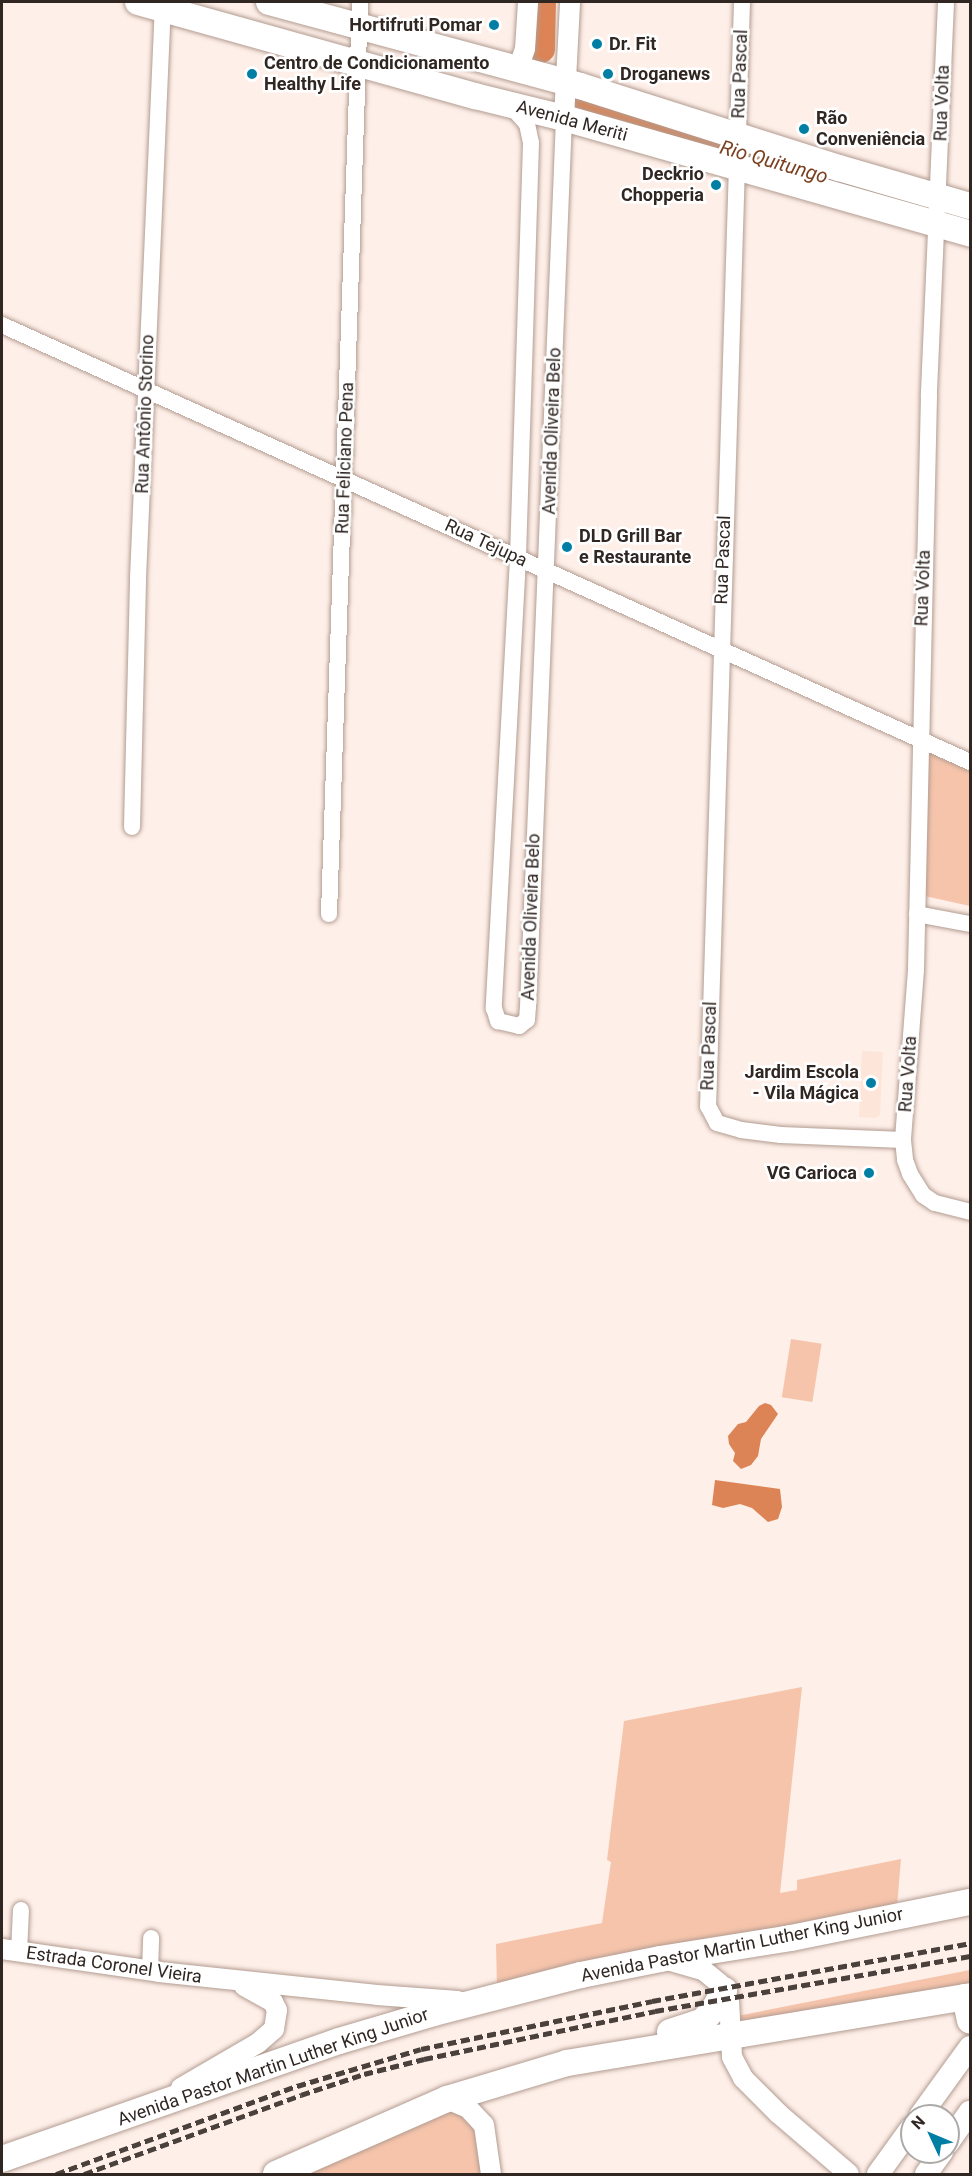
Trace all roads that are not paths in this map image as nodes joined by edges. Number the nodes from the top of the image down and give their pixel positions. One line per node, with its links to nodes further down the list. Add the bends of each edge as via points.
1 (138, 2): 8 (main road, Avenida Meriti)
2 (268, 2): 9 (main road, Avenida Meriti)
3 (360, 2): 9 (street, Rua Feliciano Pena)
4 (528, 2): 11 (street, via 525,49)
5 (570, 2): 12 (street, Avenida Oliveira Belo)
6 (742, 2): 15 (street, Rua Pascal)
7 (946, 2): 17 (street, Rua Volta)
8 (163, 5): 10 (main road, Avenida Meriti); 20 (street, Rua Antônio Storino)
9 (358, 27): 10 (street, Rua Feliciano Pena); 11 (main road, Avenida Meriti)
10 (357, 61): 13 (main road, Avenida Meriti); 21 (street, Rua Feliciano Pena)
11 (518, 69): 12 (main road, Avenida Meriti)
12 (566, 82): 14 (street, Avenida Oliveira Belo); 15 (main road, Avenida Meriti)
13 (509, 104): 14 (main road, Avenida Meriti); 22 (street, Avenida Oliveira Belo, via 526,124 531,143)
14 (564, 118): 15 (main road, Avenida Meriti); 23 (street, Avenida Oliveira Belo)
15 (737, 151): 17 (main road, Avenida Meriti); 24 (street, Rua Pascal)
16 (970, 206): 17 (main road, Avenida Meriti)
17 (936, 210): 18 (main road, Avenida Meriti); 25 (street, Rua Volta)
18 (970, 234)
19 (2, 325): 20 (street, Rua Tejupa)
20 (146, 389): 21 (street, Rua Tejupa); 27 (street, Rua Antônio Storino)
21 (345, 477): 22 (street, Rua Tejupa); 28 (street, Rua Feliciano Pena)
22 (518, 558): 23 (street, Rua Tejupa); 23 (street, Avenida Oliveira Belo, via 494,1008 498,1021 519,1026 527,1020)
23 (546, 570): 24 (street, Rua Tejupa)
24 (720, 650): 25 (street, Rua Tejupa); 31 (street, Rua Pascal, via 708,1106 712,1118 741,1130 782,1135)
25 (920, 738): 26 (street, Rua Tejupa); 29 (street, Rua Volta)
26 (970, 762)
27 (132, 827)
28 (329, 914)
29 (917, 914): 30 (street); 31 (street, Rua Volta)
30 (970, 924)
31 (903, 1140): 32 (street, Rua Volta, via 905,1160 922,1195 934,1203)
32 (970, 1212)
33 (970, 1902): 37 (main road, Avenida Pastor Martin Luther King Junior, via 791,1938)
34 (21, 1910): 36 (street)
35 (151, 1938): 38 (street)
36 (10, 1951): 38 (street, Estrada Coronel Vieira)
37 (660, 1959): 40 (street, via 703,1970); 41 (main road, Avenida Pastor Martin Luther King Junior)
38 (150, 1971): 39 (street, Estrada Coronel Vieira)
39 (227, 1980): 41 (street, Estrada Coronel Vieira, via 428,2000); 47 (street, Estrada Coronel Vieira, via 251,1988 273,2002 277,2010 274,2029 258,2043)
40 (724, 1990): 43 (street, via 729,2001); 45 (main road, via 711,2013 697,2025 522,2065)
41 (478, 2001): 47 (main road, Avenida Pastor Martin Luther King Junior, via 362,2034)
42 (969, 2005): 43 (main road)
43 (730, 2035): 45 (main road, via 567,2063); 54 (street, via 732,2057 743,2078)
44 (970, 2047): 46 (main road)
45 (447, 2099): 52 (main road); 53 (street, via 468,2108 484,2125)
46 (929, 2104)
47 (147, 2109): 51 (main road, Avenida Pastor Martin Luther King Junior)
48 (970, 2112): 49 (main road)
49 (960, 2127)
50 (900, 2144): 55 (main road)
51 (2, 2159)
52 (276, 2175)
53 (490, 2175)
54 (849, 2175)
55 (878, 2175)

